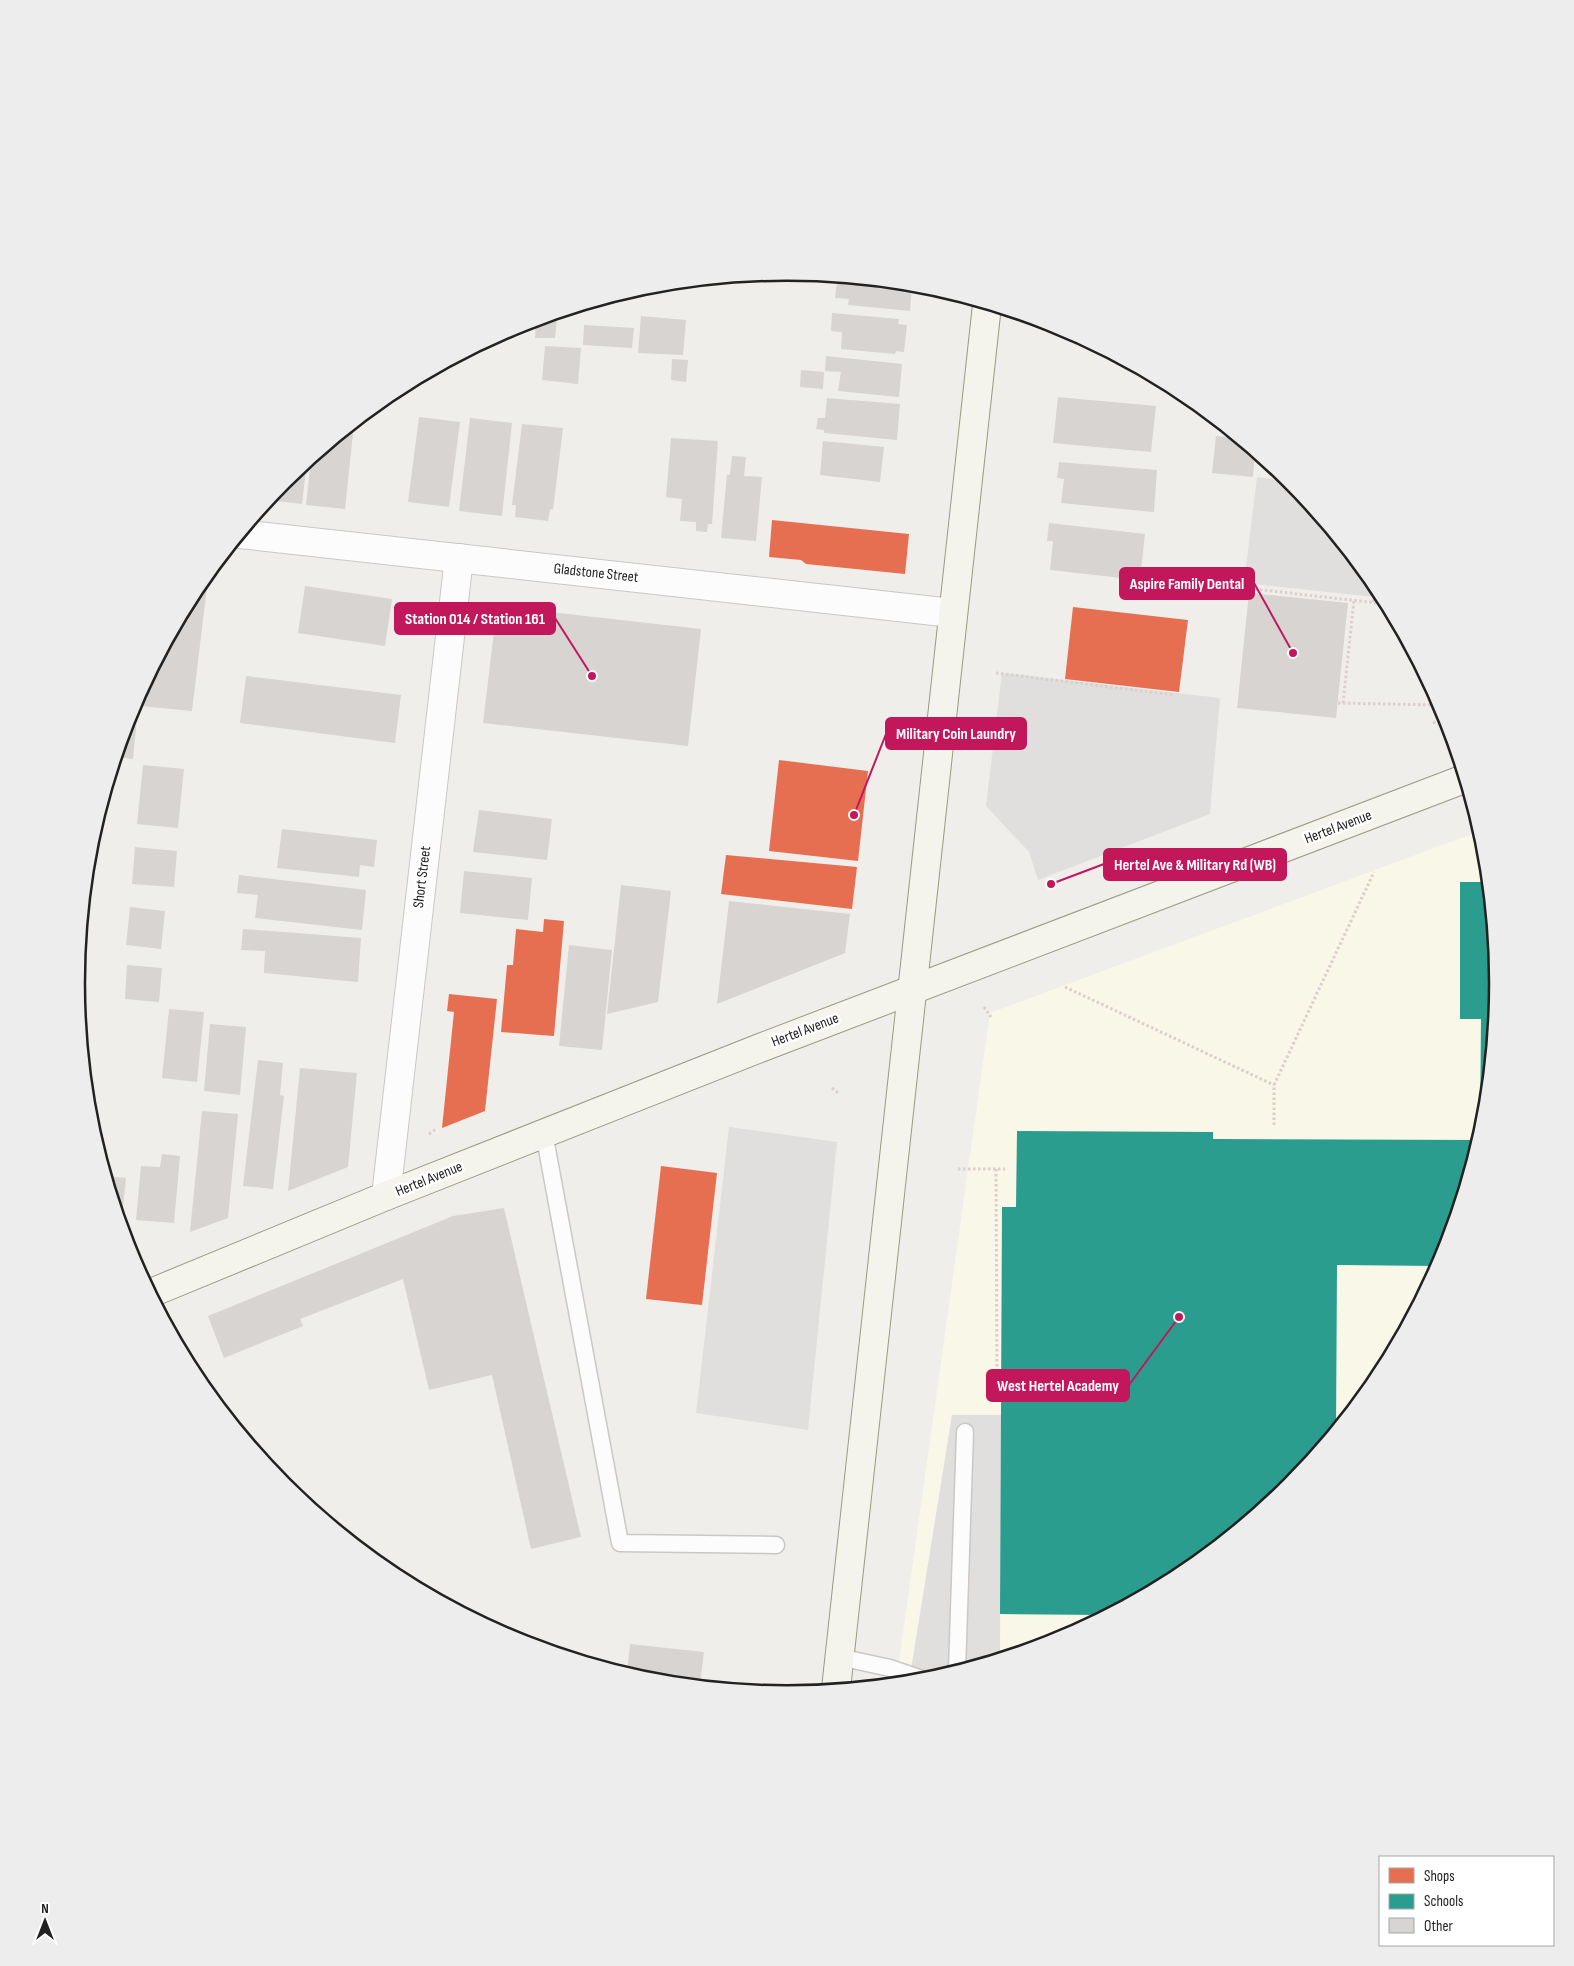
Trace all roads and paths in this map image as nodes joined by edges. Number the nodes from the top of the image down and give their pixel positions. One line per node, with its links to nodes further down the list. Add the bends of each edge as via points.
1 (987, 310): 9 (street)
2 (247, 535): 3 (street, Gladstone Street)
3 (459, 558): 9 (street, Gladstone Street); 33 (street, Short Street)
4 (1245, 588): 6 (path)
5 (1374, 597): 7 (path)
6 (1354, 600): 7 (path); 13 (path)
7 (1373, 602): 8 (path)
8 (1377, 603)
9 (952, 613): 19 (street)
10 (996, 673): 11 (path)
11 (1175, 694)
12 (1338, 703): 13 (path)
13 (1343, 703): 14 (path)
14 (1432, 705)
15 (1433, 722): 16 (path)
16 (1440, 725)
17 (1459, 781): 19 (street, Hertel Avenue)
18 (1374, 872): 23 (path)
19 (914, 987): 28 (street, Hertel Avenue); 38 (street)
20 (1066, 987): 23 (path)
21 (984, 1007): 22 (path)
22 (991, 1017)
23 (1274, 1085): 26 (path)
24 (832, 1088): 25 (path)
25 (838, 1093)
26 (1274, 1125)
27 (436, 1129): 29 (path)
28 (544, 1133): 33 (street, Hertel Avenue); 37 (lane, via 620,1543)
29 (429, 1134)
30 (958, 1169): 31 (path)
31 (996, 1169): 32 (path); 35 (path)
32 (1006, 1169)
33 (386, 1196): 34 (street, Hertel Avenue)
34 (156, 1291)
35 (997, 1382)
36 (965, 1432): 39 (lane)
37 (776, 1545)
38 (839, 1657): 40 (lane); 41 (street)
39 (957, 1664)
40 (909, 1674)
41 (837, 1683)

